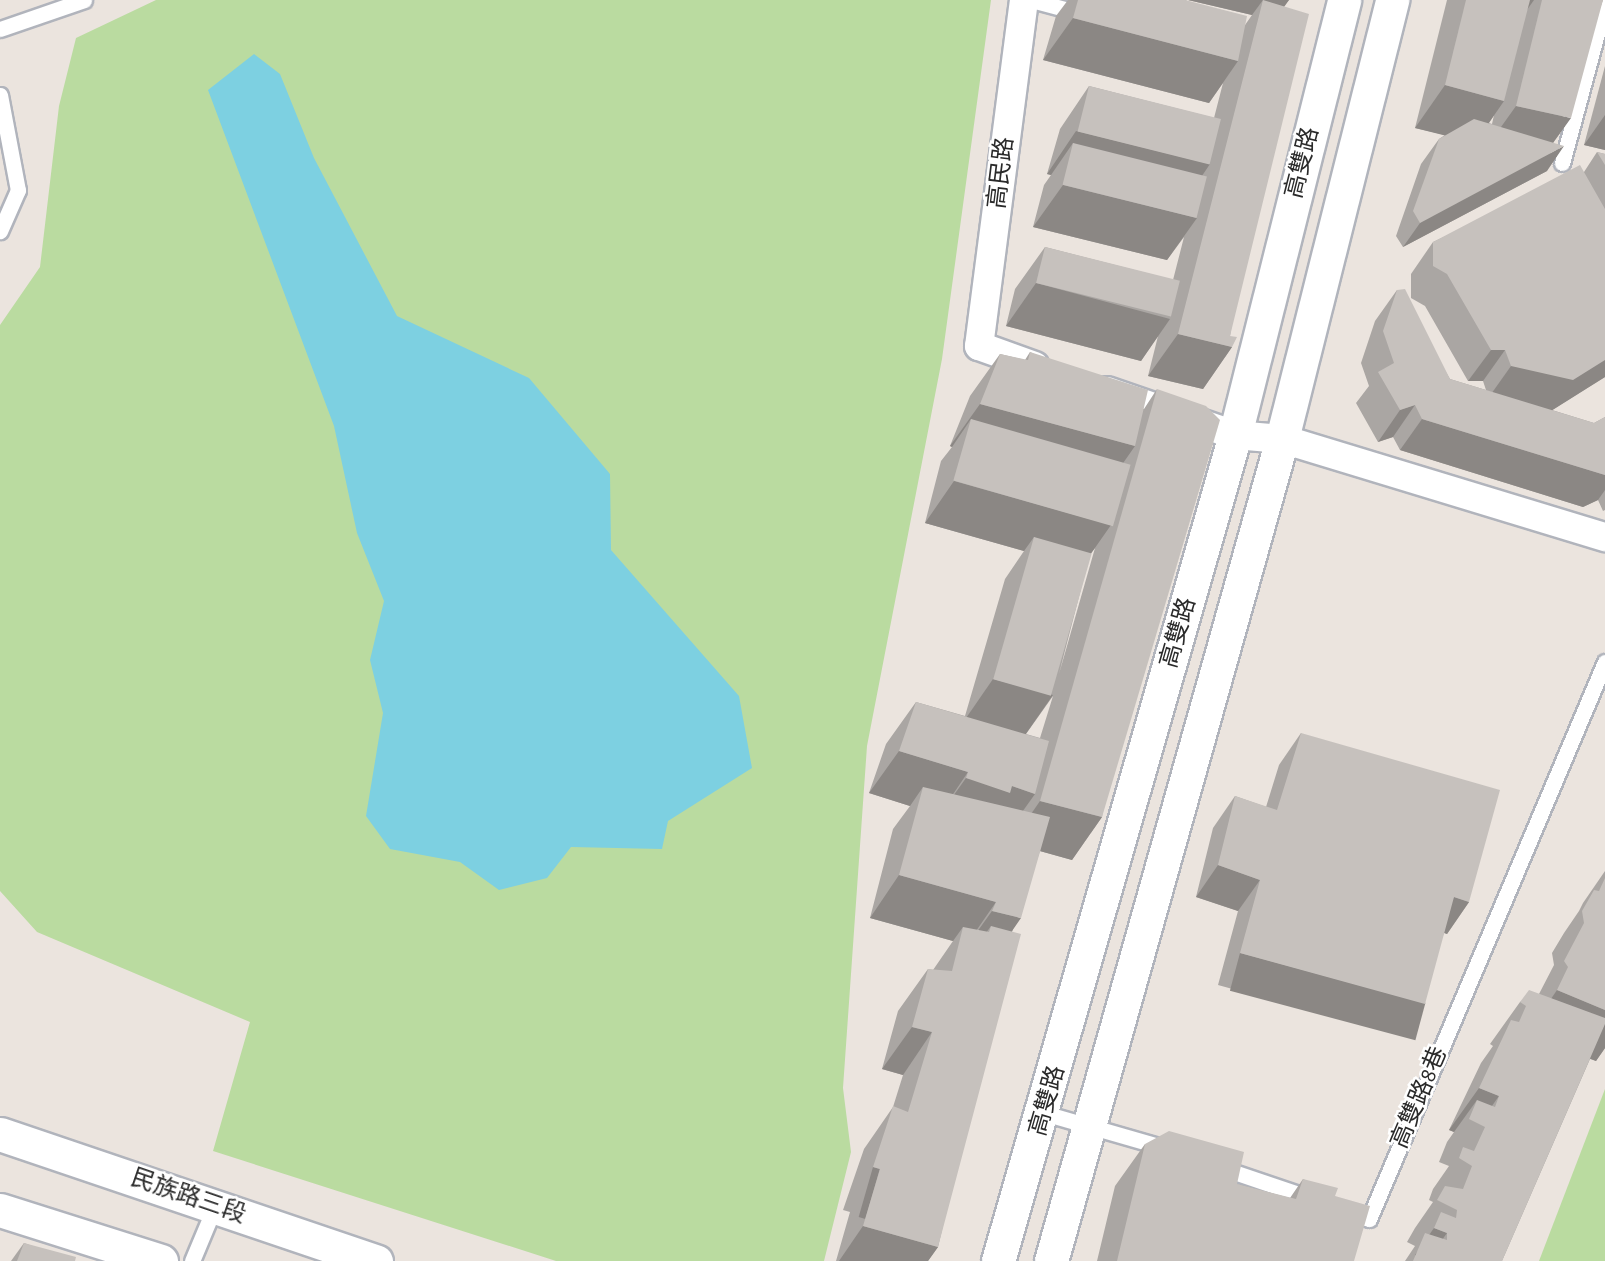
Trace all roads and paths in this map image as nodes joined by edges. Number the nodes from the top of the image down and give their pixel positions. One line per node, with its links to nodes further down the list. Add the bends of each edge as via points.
1 (84, 0): 8 (lane)
2 (1024, 0): 12 (street, 高民路, via 980,346)
3 (1031, 0): 7 (lane)
4 (1344, 0): 12 (street, 高雙路)
5 (1392, 0): 13 (street, 高雙路)
6 (1605, 4): 10 (lane)
7 (1099, 18)
8 (0, 29)
9 (0, 95): 11 (lane, via 18,190)
10 (1562, 163)
11 (0, 231)
12 (1235, 435): 13 (street); 16 (street, 高雙路)
13 (1282, 439): 14 (street); 17 (street, 高雙路)
14 (1605, 537)
15 (1605, 662): 20 (lane, 高雙路8巷, via 1369,1219)
16 (1044, 1113): 17 (lane); 26 (street, 高雙路)
17 (1092, 1123): 19 (lane); 27 (street, 高雙路)
18 (0, 1134): 21 (street, 民族路三段)
19 (1181, 1154)
20 (1203, 1161)
21 (215, 1206): 24 (lane); 25 (street, 民族路三段)
22 (0, 1210): 23 (street)
23 (161, 1261)
24 (192, 1261)
25 (376, 1261)
26 (998, 1261)
27 (1051, 1261)

